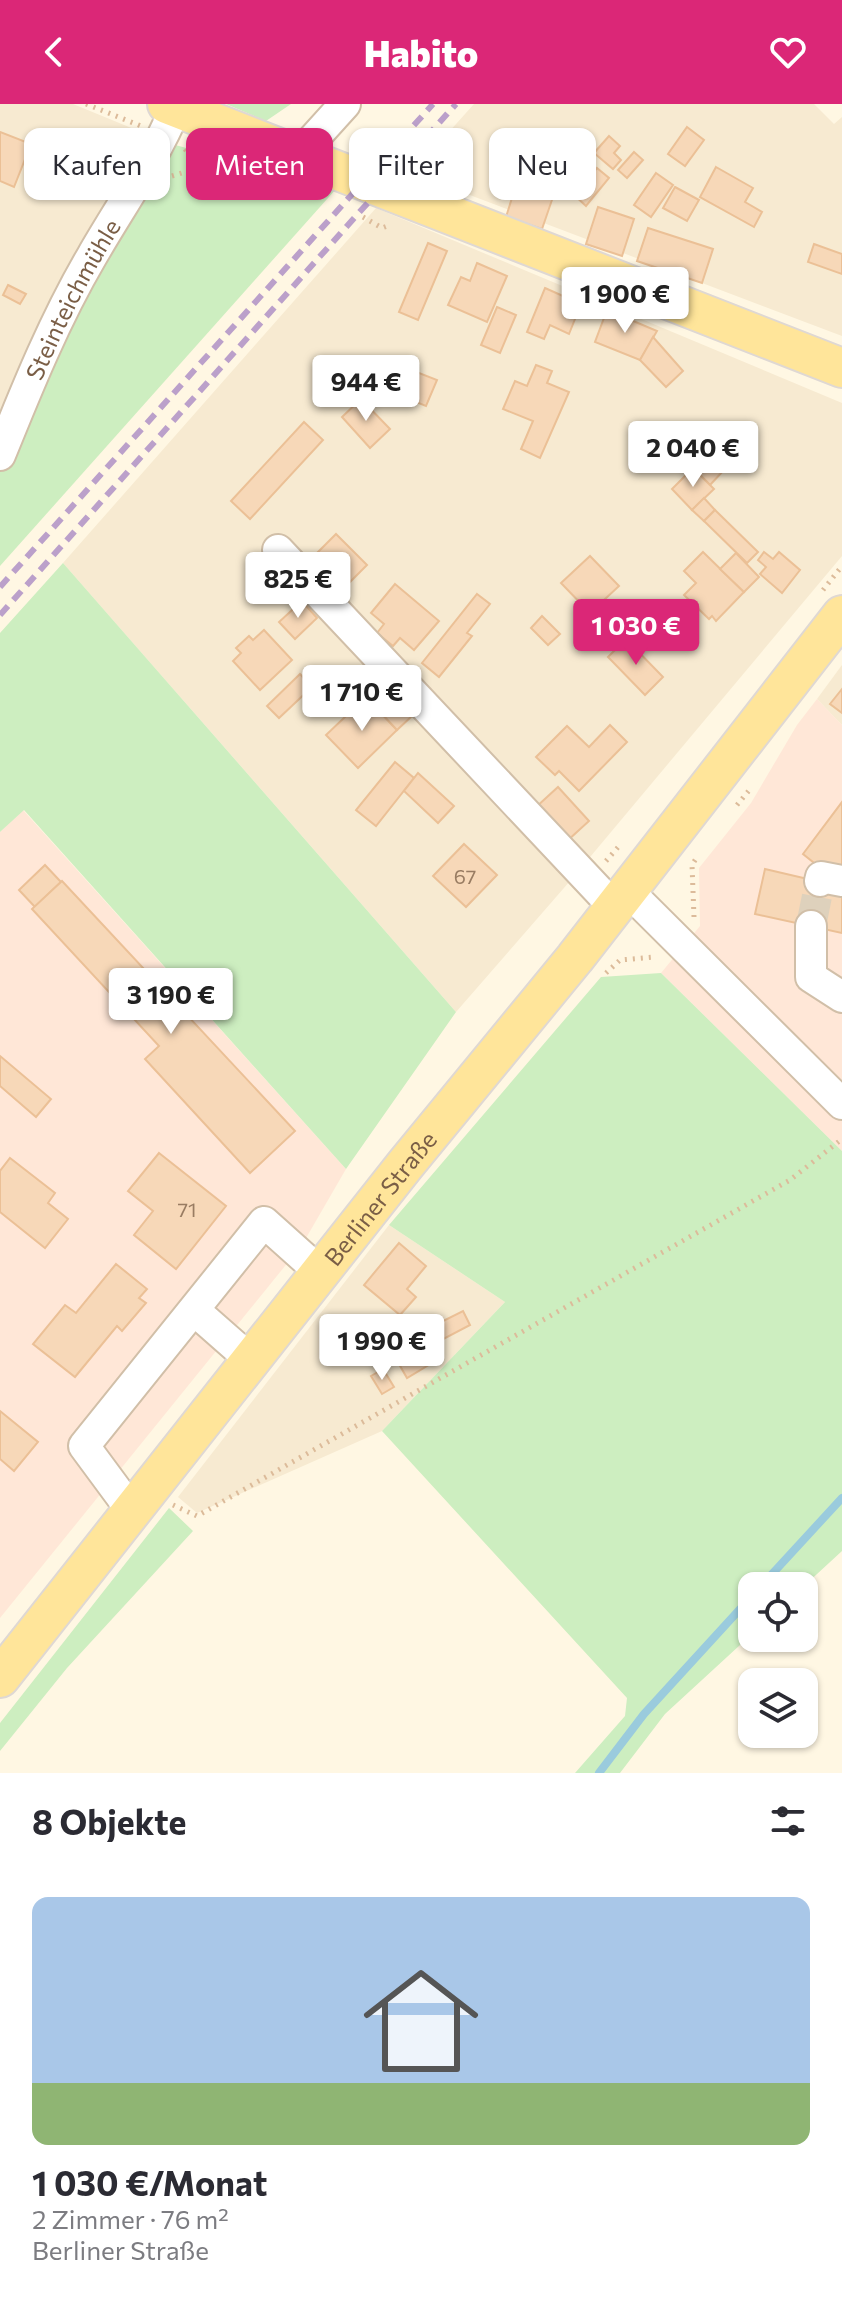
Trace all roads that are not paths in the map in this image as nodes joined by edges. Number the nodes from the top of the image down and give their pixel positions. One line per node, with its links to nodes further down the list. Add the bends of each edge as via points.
1 (345, 104): 4 (street)
2 (169, 116): 3 (main road); 7 (street, Steinteichmühle, via 90,259)
3 (196, 128)
4 (321, 128)
5 (333, 184): 6 (main road)
6 (842, 368)
7 (0, 455)
8 (278, 550): 10 (street)
9 (842, 615): 10 (main road, Berliner Straße)
10 (621, 899): 13 (street); 14 (main road, Berliner Straße)
11 (811, 926): 12 (street, via 811,977)
12 (842, 997)
13 (842, 1104)
14 (321, 1273): 15 (street, via 264,1222); 16 (main road, Berliner Straße)
15 (194, 1310): 16 (street); 17 (street, via 84,1446)
16 (252, 1361): 17 (main road, Berliner Straße)
17 (139, 1503): 18 (main road, Berliner Straße)
18 (0, 1678)

